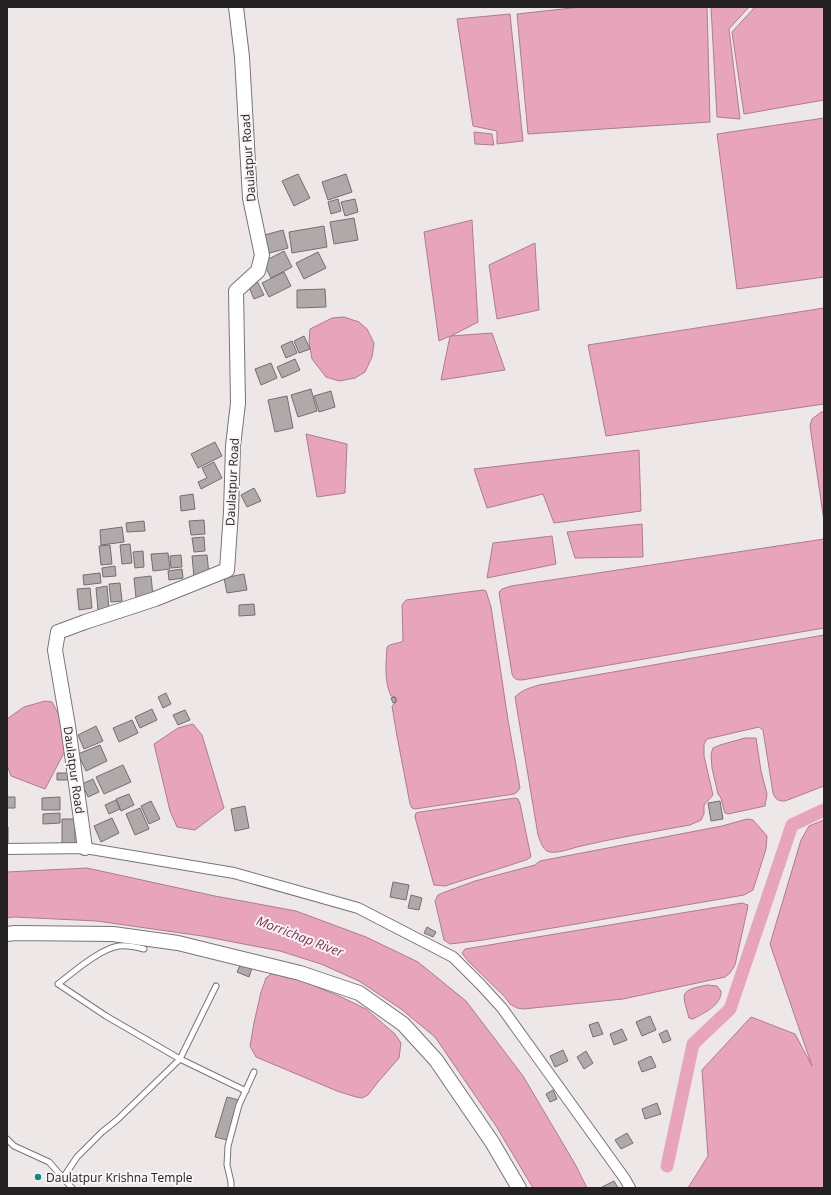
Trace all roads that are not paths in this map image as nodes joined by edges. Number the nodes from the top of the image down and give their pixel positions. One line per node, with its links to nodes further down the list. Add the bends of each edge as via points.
1 (236, 7): 2 (street, Daulatpur Road, via 242,56 250,198 262,255 258,271 236,291 238,403 226,570 155,599 58,632 55,650)
2 (85, 848): 3 (street); 15 (street, via 234,873 358,908 453,957 506,1013)
3 (7, 849)
4 (7, 934): 14 (street, via 113,934 178,943 300,973 359,993 403,1024 436,1060 492,1142)
5 (144, 949): 7 (lane, via 118,946 96,956 58,984 106,1016)
6 (216, 986): 7 (lane)
7 (180, 1059): 9 (lane); 11 (lane, via 77,1157)
8 (254, 1072): 9 (lane)
9 (246, 1091): 13 (lane, via 239,1105 228,1146)
10 (7, 1139): 11 (lane, via 14,1146 49,1162)
11 (63, 1178): 12 (lane)
12 (72, 1188)
13 (230, 1188)
14 (519, 1188)
15 (630, 1188)

